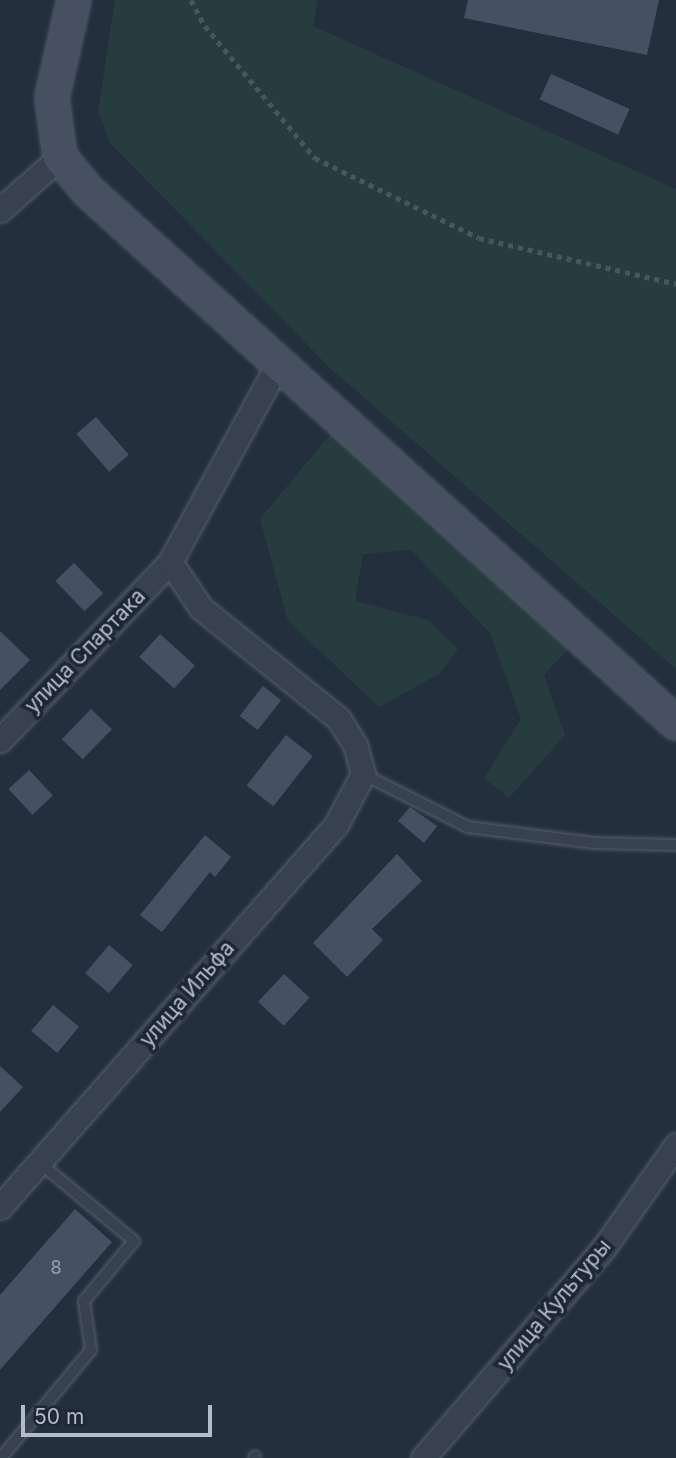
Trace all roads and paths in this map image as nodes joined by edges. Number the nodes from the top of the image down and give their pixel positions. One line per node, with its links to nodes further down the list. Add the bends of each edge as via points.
1 (74, 0): 3 (street, via 52,98)
2 (191, 0): 5 (path, via 205,26 315,158 479,238)
3 (60, 157): 4 (street); 6 (street, via 88,191)
4 (0, 210)
5 (676, 284)
6 (280, 360): 7 (street, улица Спартака); 8 (street)
7 (170, 562): 9 (street, улица Спартака); 10 (street, via 201,608 340,719 355,745)
8 (676, 723)
9 (0, 740)
10 (363, 774): 11 (lane, via 467,827 594,843); 13 (street, улица Ильфа, via 352,804 336,825)
11 (676, 845)
12 (676, 1145): 16 (street, улица Культуры, via 603,1249)
13 (39, 1162): 14 (street, улица Ильфа); 15 (lane, via 134,1241 85,1301 91,1350)
14 (0, 1206)
15 (1, 1458)
16 (423, 1458)

